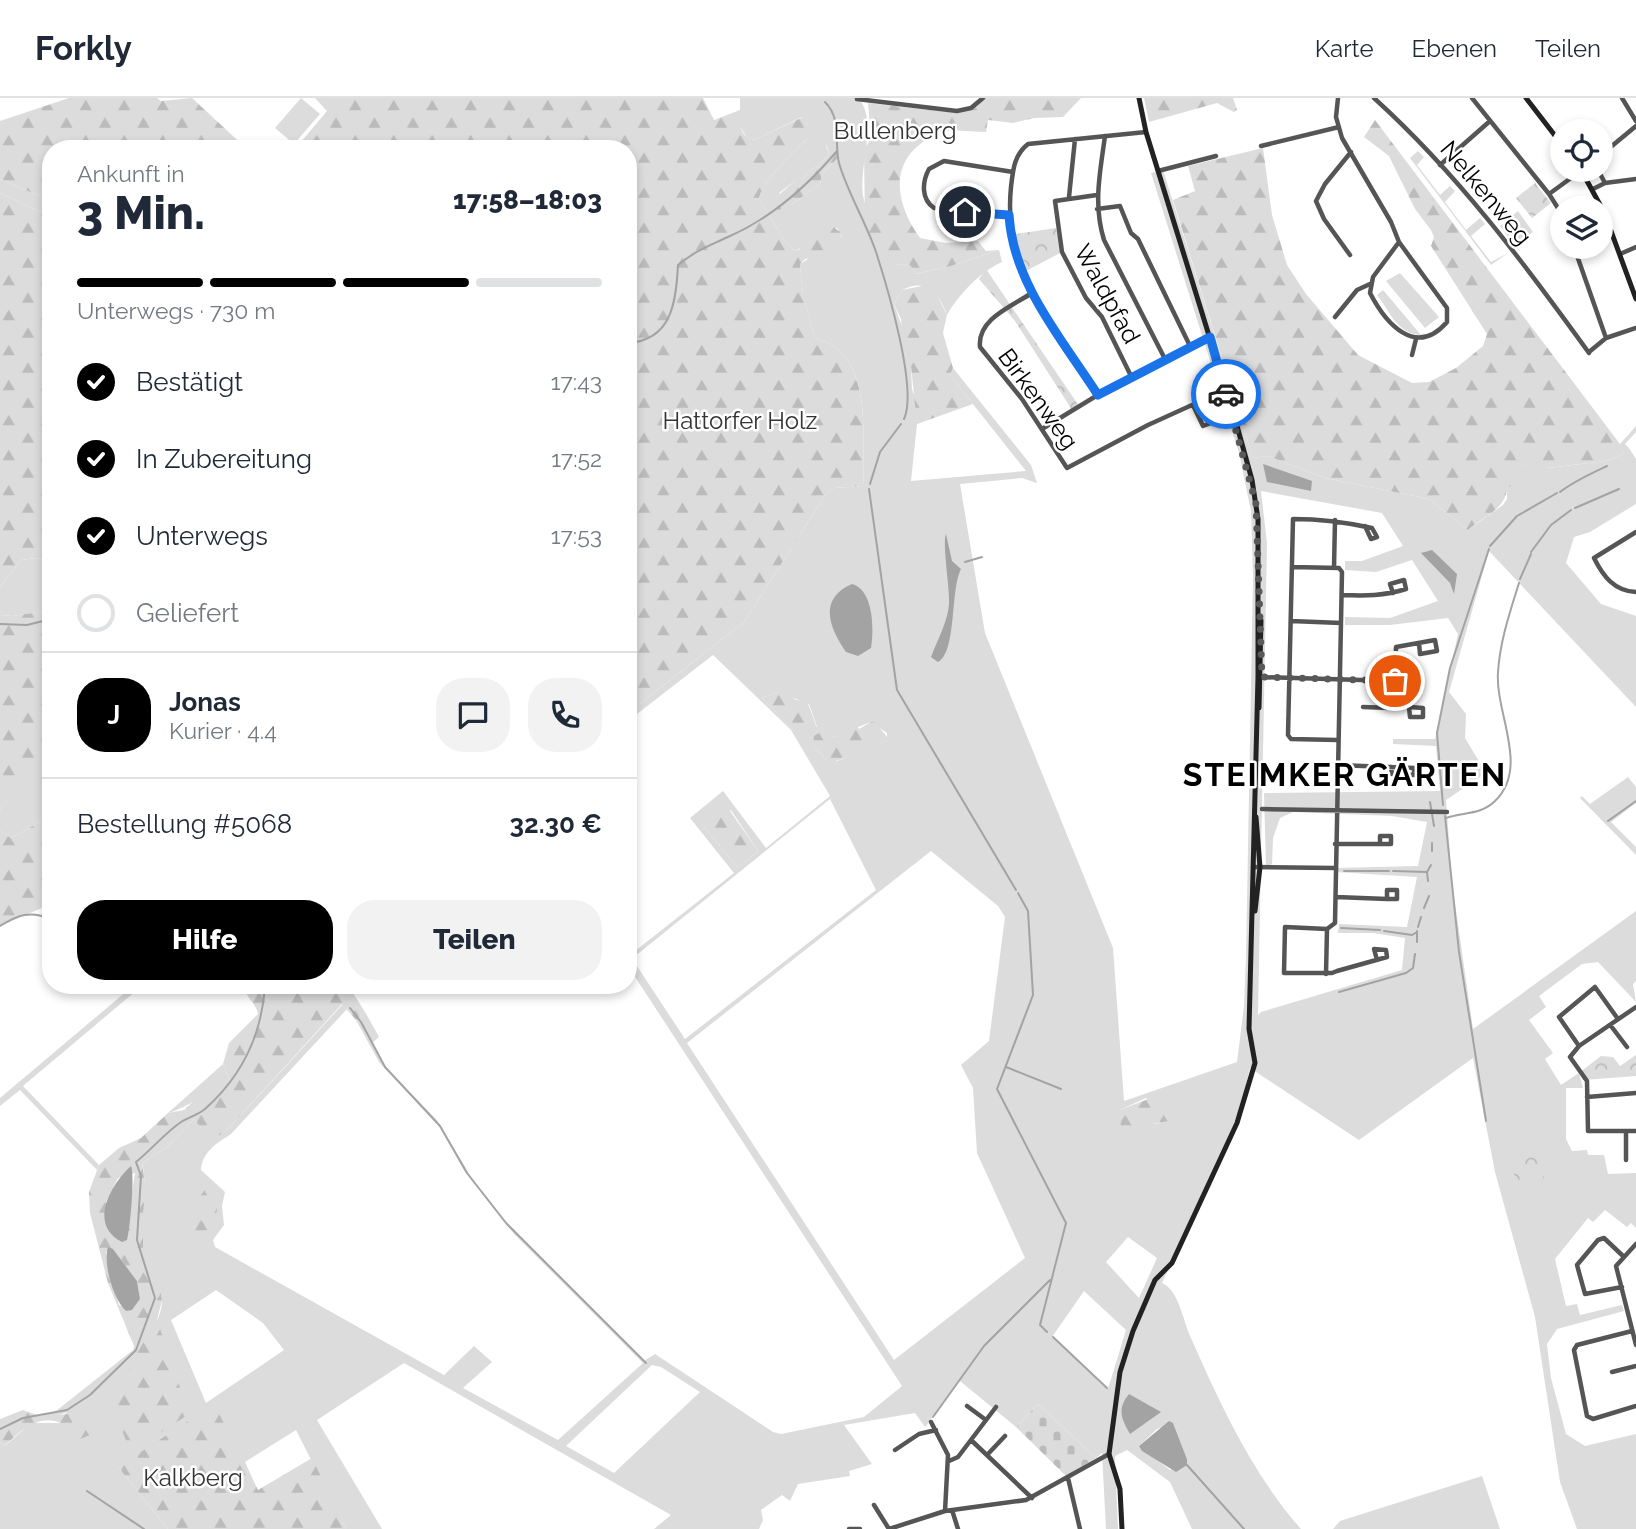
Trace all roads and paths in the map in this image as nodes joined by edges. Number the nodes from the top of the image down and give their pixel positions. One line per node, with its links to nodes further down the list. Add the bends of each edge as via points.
1 (983, 98): 8 (street, via 971,108 957,111)
2 (1139, 98): 13 (street)
3 (1338, 98): 11 (street)
4 (1374, 98): 20 (street, Nelkenweg)
5 (1472, 98): 9 (street)
6 (1526, 98): 12 (street)
7 (1622, 98): 10 (street)
8 (858, 99)
9 (1490, 121): 20 (street); 28 (street)
10 (1636, 123): 16 (street)
11 (1339, 127): 17 (street); 18 (street)
12 (1550, 129)
13 (1146, 132): 14 (street); 21 (street)
14 (1105, 136): 15 (street); 29 (street)
15 (1075, 139): 22 (street, via 1028,144 1020,150); 30 (street, Waldpfad)
16 (1613, 144)
17 (1261, 146)
18 (1351, 152): 33 (street); 36 (street, via 1316,201)
19 (1216, 156): 21 (street)
20 (1440, 165): 45 (street, Nelkenweg, via 1498,230 1589,352)
21 (1158, 171): 43 (street)
22 (1013, 172): 32 (street); 32 (street, via 944,161 932,166 925,180 925,198 933,208)
23 (1636, 179): 26 (street)
24 (1565, 182): 28 (street)
25 (1589, 182): 27 (street)
26 (1605, 183): 27 (street)
27 (1593, 189): 35 (street)
28 (1549, 194)
29 (1097, 195): 30 (street); 31 (street)
30 (1069, 197): 49 (street, Waldpfad, via 1055,201 1062,252)
31 (1097, 209): 46 (street, via 1120,206); 48 (street, via 1104,240)
32 (1009, 215): 39 (street, via 1016,260)
33 (1399, 242): 38 (street); 44 (street, via 1449,316 1440,331)
34 (1636, 247): 35 (street)
35 (1620, 254): 40 (street)
36 (1350, 255)
37 (1578, 259): 45 (street)
38 (1370, 284): 41 (street, via 1357,290); 44 (street, via 1372,297 1396,328)
39 (1032, 293): 51 (street); 54 (street, Birkenweg, via 987,322 979,343)
40 (1636, 299)
41 (1335, 317)
42 (1636, 328): 45 (street, Nelkenweg)
43 (1210, 337): 46 (street); 50 (street)
44 (1416, 338): 47 (street)
45 (1606, 338)
46 (1191, 346): 48 (street)
47 (1412, 355)
48 (1165, 359): 49 (street)
49 (1131, 376): 51 (street)
50 (1225, 390): 52 (street); 66 (street, via 1258,519)
51 (1098, 395): 54 (street)
52 (1193, 405): 53 (street, via 1203,426); 54 (street, Birkenweg, via 1067,468)
53 (1216, 421)
54 (1042, 429)
55 (1335, 520): 56 (street); 58 (street, via 1293,519); 59 (street)
56 (1365, 526)
57 (1636, 532): 60 (street, via 1594,558 1617,588)
58 (1292, 567): 59 (street); 63 (street)
59 (1334, 568): 62 (street, via 1342,572)
60 (1636, 592)
61 (1393, 593): 62 (street)
62 (1342, 595): 64 (street)
63 (1291, 621): 64 (street); 67 (street)
64 (1341, 623): 68 (street)
65 (1419, 643): 69 (street, via 1420,654 1437,651 1435,640 1396,647)
66 (1260, 677): 67 (street); 76 (street)
67 (1290, 679): 68 (street); 73 (street, via 1291,739)
68 (1339, 679): 69 (street); 73 (street)
69 (1397, 682): 70 (street)
70 (1400, 705): 71 (street); 72 (street)
71 (1363, 707)
72 (1409, 707)
73 (1337, 740): 74 (street)
74 (1337, 765): 75 (street); 78 (street)
75 (1391, 767): 75 (street, via 1414,768 1414,775 1392,774)
76 (1255, 798): 82 (street); 83 (street)
77 (1262, 809): 78 (street)
78 (1335, 810): 79 (street); 80 (street)
79 (1447, 812)
80 (1335, 844): 81 (street); 84 (street)
81 (1380, 844)
82 (1253, 867): 83 (street); 87 (street)
83 (1260, 867): 84 (street); 87 (street)
84 (1335, 868): 85 (street)
85 (1336, 897): 86 (street); 88 (street, via 1335,923)
86 (1387, 899)
87 (1251, 928): 117 (street, via 1248,1029 1254,1069 1223,1154 1172,1263 1155,1280 1133,1331 1114,1399)
88 (1327, 929): 90 (street); 90 (street, via 1285,928 1284,963 1284,973)
89 (1377, 960): 90 (street)
90 (1326, 974)
91 (1636, 1007): 92 (street)
92 (1619, 1019): 93 (street); 94 (street, via 1595,987 1559,1017)
93 (1611, 1026): 94 (street); 95 (street)
94 (1580, 1046): 97 (street, via 1570,1057 1586,1079)
95 (1627, 1047)
96 (1636, 1093): 97 (street)
97 (1587, 1097): 98 (street, via 1588,1131)
98 (1626, 1131): 99 (street); 100 (street)
99 (1636, 1131)
100 (1626, 1160)
101 (1636, 1244): 102 (street)
102 (1623, 1256): 103 (street, via 1616,1266); 103 (street, via 1604,1238 1577,1265 1585,1294)
103 (1622, 1287): 104 (street)
104 (1632, 1331): 105 (street); 109 (street, via 1577,1345 1574,1350 1587,1416 1593,1419)
105 (1636, 1345)
106 (1636, 1366): 107 (street)
107 (1612, 1372)
108 (967, 1406): 111 (street)
109 (1636, 1406)
110 (996, 1407): 111 (street)
111 (986, 1420): 115 (street)
112 (931, 1422): 113 (street)
113 (936, 1430): 116 (street, via 919,1434); 119 (street)
114 (1005, 1436): 118 (street)
115 (971, 1440): 118 (street); 119 (street, via 958,1457)
116 (895, 1450)
117 (1109, 1454): 120 (street); 129 (street, via 1120,1489)
118 (987, 1455): 121 (street)
119 (948, 1461): 123 (street)
120 (1068, 1478): 121 (street); 128 (street)
121 (1032, 1498): 123 (street)
122 (874, 1505): 126 (street)
123 (949, 1511): 126 (street); 127 (street)
124 (849, 1529): 125 (street)
125 (860, 1529)
126 (889, 1529)
127 (958, 1529)
128 (1080, 1529)
129 (1122, 1529)

